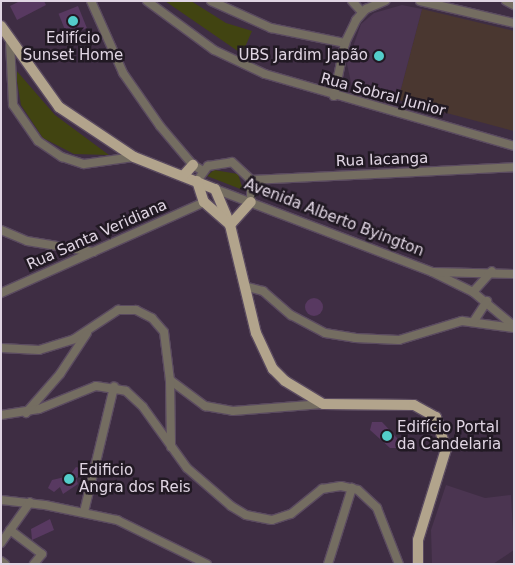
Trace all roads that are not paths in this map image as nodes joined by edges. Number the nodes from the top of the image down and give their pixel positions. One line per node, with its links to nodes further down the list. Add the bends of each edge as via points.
1 (91, 1): 17 (street, via 123,73)
2 (147, 1): 14 (street, Rua Sobral Junior, via 191,36 236,62)
3 (211, 1): 13 (street, via 277,30)
4 (352, 1): 9 (street)
5 (385, 1): 9 (street)
6 (420, 1): 10 (street)
7 (506, 1): 8 (street)
8 (514, 5)
9 (362, 12): 13 (street)
10 (514, 23)
11 (1, 26): 12 (main road, Avenida Alberto Byington)
12 (10, 41): 16 (main road, Avenida Alberto Byington, via 59,107); 16 (street, Avenida Alberto Byington, via 13,105 25,127 38,141 62,157 84,164)
13 (345, 43): 14 (street)
14 (334, 96): 15 (street, Rua Sobral Junior)
15 (514, 146)
16 (134, 157): 20 (main road, Avenida Alberto Byington)
17 (193, 165): 19 (street); 20 (main road)
18 (514, 168): 21 (street, Rua Iacanga)
19 (203, 171): 21 (street, via 217,162 232,162); 22 (street)
20 (183, 176): 22 (main road, Avenida Alberto Byington)
21 (251, 180): 25 (street)
22 (196, 181): 23 (main road, Avenida Alberto Byington); 24 (main road)
23 (216, 188): 25 (street, Avenida Alberto Byington); 26 (main road)
24 (204, 202): 26 (main road); 28 (street, Rua Santa Veridiana)
25 (251, 202): 26 (main road); 30 (street, Avenida Alberto Byington)
26 (230, 225): 32 (main road)
27 (1, 230): 28 (street, via 27,241)
28 (93, 252): 34 (street, Rua Santa Veridiana)
29 (492, 271): 30 (street); 31 (street); 33 (street)
30 (432, 272): 33 (street, Avenida Alberto Byington)
31 (514, 274)
32 (244, 286): 36 (street, via 263,291 291,315 325,333 355,338 399,340 451,323); 42 (main road, via 256,333 273,368 305,397)
33 (473, 292): 35 (street, Avenida Alberto Byington)
34 (1, 293)
35 (487, 302): 36 (street); 37 (street, Avenida Alberto Byington)
36 (474, 322): 37 (street)
37 (514, 327)
38 (88, 331): 39 (street, via 38,350); 40 (street, via 100,318 118,310 136,310 152,318 167,340); 43 (street, via 64,369)
39 (1, 348)
40 (170, 380): 42 (street, via 196,401 218,410 270,410); 45 (street)
41 (114, 387): 43 (street, via 90,388); 45 (street, via 136,397); 49 (street)
42 (323, 404): 58 (main road, via 414,405 436,417 446,449 418,540)
43 (26, 413): 44 (street)
44 (1, 415)
45 (171, 449): 46 (street, via 206,486 231,506 258,519 272,520 291,514 322,489)
46 (352, 488): 56 (street); 57 (street, via 367,496 377,508)
47 (1, 500): 48 (street)
48 (30, 502): 49 (street); 50 (street)
49 (84, 512): 55 (street, via 144,531)
50 (10, 530): 51 (street); 54 (street, via 42,554)
51 (1, 543)
52 (1, 561): 53 (street)
53 (5, 564)
54 (34, 564)
55 (206, 564)
56 (328, 564)
57 (399, 564)
58 (418, 564)

